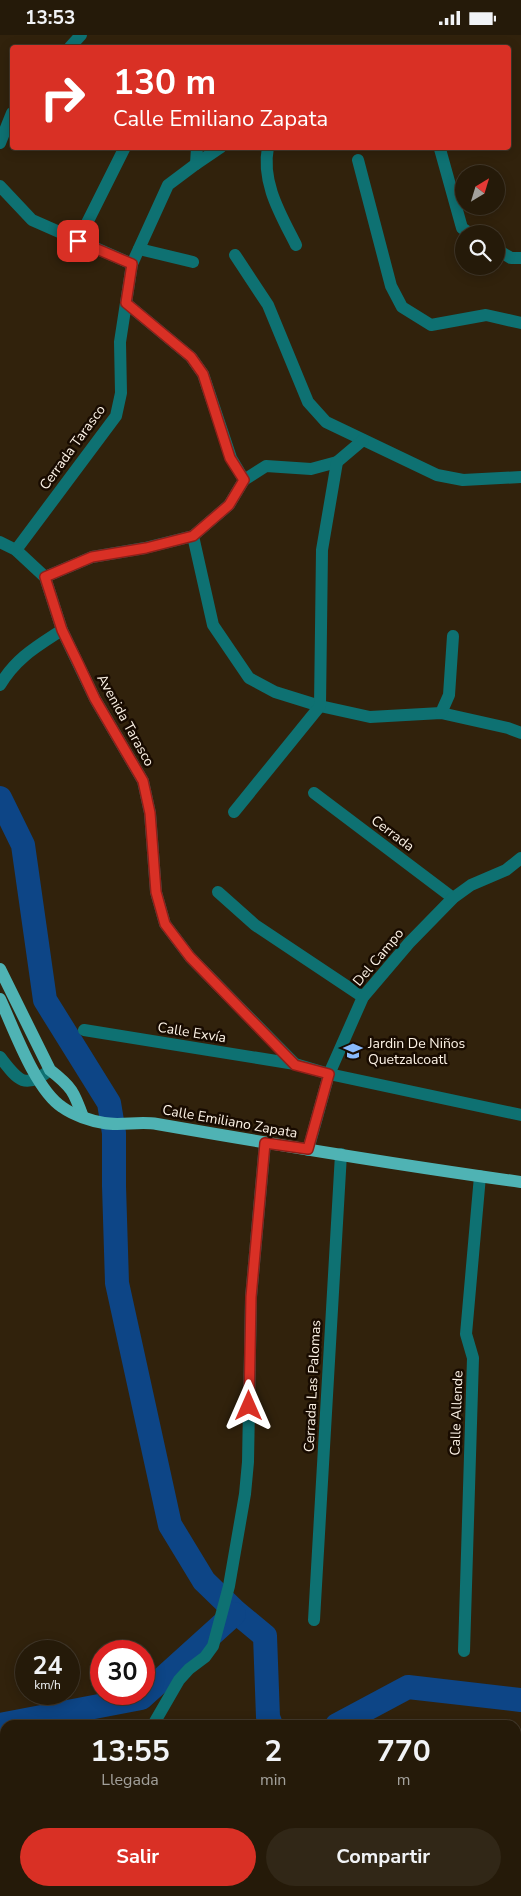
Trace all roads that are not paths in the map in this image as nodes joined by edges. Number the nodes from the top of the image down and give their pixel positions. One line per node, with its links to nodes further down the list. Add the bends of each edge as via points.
1 (10, 118): 2 (street)
2 (0, 143)
3 (124, 150): 12 (street)
4 (197, 150): 9 (street)
5 (216, 150): 9 (street, Cerrada Tarasco)
6 (267, 150): 13 (street, via 270,191)
7 (440, 150): 11 (street)
8 (358, 160): 21 (street, via 391,286 402,307 431,325 486,315)
9 (196, 163): 14 (street, Cerrada Tarasco, via 168,185)
10 (0, 186): 12 (street, via 32,220)
11 (461, 225)
12 (78, 241): 19 (street)
13 (296, 245)
14 (139, 249): 18 (street); 19 (street, Cerrada Tarasco)
15 (505, 254): 17 (street, via 511,258)
16 (235, 255): 22 (street, via 268,305 308,402 326,422)
17 (521, 257)
18 (193, 262)
19 (132, 264): 20 (street, Cerrada Tarasco)
20 (126, 303): 25 (street, via 191,357 203,374 230,458); 28 (street, Cerrada Tarasco, via 120,342 122,393 116,415)
21 (521, 323)
22 (363, 440): 23 (street); 24 (street, via 438,475 463,480)
23 (337, 462): 25 (street, via 311,469 266,466); 33 (street, via 322,550)
24 (521, 477)
25 (244, 480): 26 (street, via 229,505)
26 (193, 536): 29 (street, via 92,557); 33 (street, via 213,625 249,678 275,692)
27 (0, 542): 28 (street, Avenida Tarasco)
28 (16, 550): 29 (street, Avenida Tarasco)
29 (45, 577): 30 (street, Avenida Tarasco)
30 (62, 630): 32 (street, via 24,654); 46 (street, Avenida Tarasco, via 95,699 143,781 150,813 156,892 165,924 190,957)
31 (452, 636): 34 (street, via 449,695)
32 (0, 685)
33 (320, 707): 34 (street, via 370,717); 37 (street)
34 (442, 713): 35 (street)
35 (521, 733)
36 (314, 793): 40 (street, Cerrada)
37 (234, 813)
38 (521, 858): 40 (street, Del Campo, via 506,870 471,885)
39 (218, 892): 42 (street, via 255,925)
40 (453, 898): 42 (street, Del Campo, via 409,943)
41 (0, 969): 47 (main road)
42 (364, 997): 48 (street, Del Campo)
43 (0, 999): 49 (main road, Calle Emiliano Zapata)
44 (84, 1030): 46 (street, Calle Exvía)
45 (0, 1057): 49 (street, via 15,1076 27,1081)
46 (295, 1065): 48 (street)
47 (50, 1070): 49 (street); 51 (main road, via 75,1094)
48 (329, 1074): 50 (street); 53 (street, Del Campo)
49 (38, 1080): 51 (main road, Calle Emiliano Zapata, via 62,1107)
50 (521, 1115)
51 (83, 1117): 52 (main road, Calle Emiliano Zapata, via 106,1123 154,1124)
52 (265, 1143): 53 (main road, Calle Emiliano Zapata); 59 (street, via 251,1297 248,1462 229,1587 213,1646 179,1680)
53 (308, 1149): 54 (main road, Calle Emiliano Zapata)
54 (341, 1155): 55 (main road, Calle Emiliano Zapata); 57 (street, Cerrada Las Palomas)
55 (480, 1176): 56 (main road, Calle Emiliano Zapata); 58 (street, Calle Allende, via 466,1334 473,1358)
56 (521, 1182)
57 (314, 1620)
58 (464, 1651)
59 (156, 1720)

